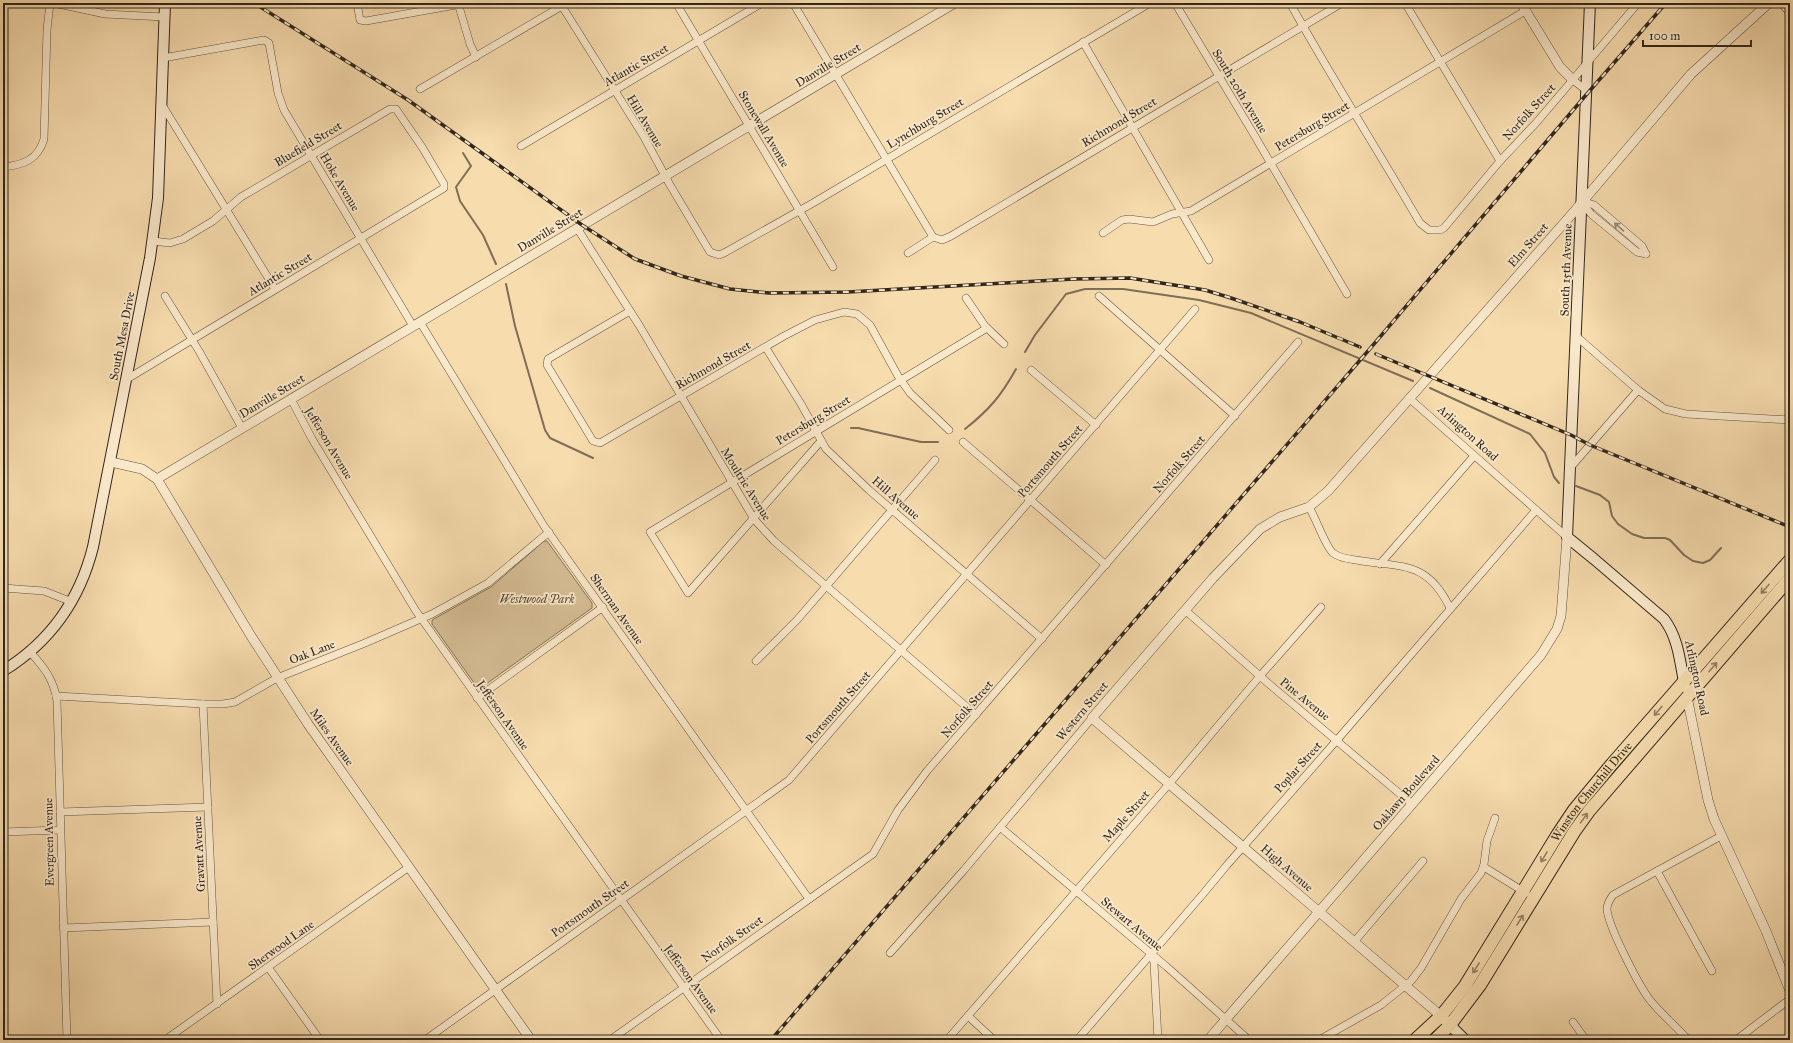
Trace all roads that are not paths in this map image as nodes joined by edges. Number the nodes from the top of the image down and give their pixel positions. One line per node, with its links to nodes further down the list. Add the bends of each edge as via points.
1 (50, 3): 47 (street, via 44,140 38,152 27,162)
2 (54, 3): 24 (street, via 97,13)
3 (165, 3): 24 (main road, South Mesa Drive)
4 (357, 3): 19 (street, via 360,20 370,21)
5 (467, 3): 19 (street)
6 (676, 3): 26 (street, Stonewall Avenue)
7 (762, 3): 26 (street, Atlantic Street)
8 (793, 3): 32 (street)
9 (955, 3): 21 (street, Danville Street)
10 (1150, 3): 27 (street, Lynchburg Street)
11 (1175, 3): 33 (street, South 20th Avenue)
12 (1290, 3): 25 (street)
13 (1342, 3): 25 (street, Richmond Street)
14 (1405, 3): 30 (street)
15 (1590, 3): 31 (main road, South 15th Avenue)
16 (1638, 3): 31 (street, Norfolk Street)
17 (1769, 3): 50 (street, Elm Street, via 1691,74)
18 (1781, 3): 23 (street)
19 (458, 4): 28 (street)
20 (563, 4): 28 (street); 37 (street, Hill Avenue)
21 (944, 6): 32 (street, Danville Street)
22 (1523, 7): 30 (street, Petersburg Street); 34 (street, via 1560,67)
23 (1790, 13)
24 (164, 17): 29 (main road, South Mesa Drive)
25 (1303, 27): 33 (street, Richmond Street); 39 (street)
26 (699, 41): 37 (street, Atlantic Street); 40 (street, Stonewall Avenue)
27 (1083, 42): 41 (street); 44 (street, Lynchburg Street)
28 (476, 57): 35 (street)
29 (163, 58): 38 (main road, South Mesa Drive); 43 (street, Hoke Avenue, via 267,41 281,102)
30 (1440, 62): 39 (street, Petersburg Street); 45 (street)
31 (1587, 64): 34 (street, Norfolk Street); 36 (main road, South 15th Avenue)
32 (836, 74): 40 (street, Danville Street); 44 (street)
33 (1219, 77): 41 (street, Richmond Street); 46 (street, South 20th Avenue)
34 (1573, 80): 36 (street); 45 (street, Norfolk Street)
35 (420, 89)
36 (1586, 90): 50 (main road, South 15th Avenue)
37 (614, 91): 42 (street, Atlantic Street); 48 (street, Hill Avenue, via 644,137)
38 (161, 103): 51 (street); 58 (main road, South Mesa Drive, via 158,198)
39 (1355, 114): 45 (street, Norfolk Street, via 1420,223 1434,231 1444,228); 46 (street, Petersburg Street)
40 (749, 126): 48 (street, Danville Street); 52 (street, Stonewall Avenue)
41 (1132, 127): 53 (street); 56 (street, Richmond Street, via 951,236 942,240)
42 (521, 146)
43 (311, 155): 49 (street, Bluefield Street, via 392,108 407,124 422,147); 51 (street, Bluefield Street, via 241,197); 57 (street, Hoke Avenue)
44 (887, 159): 52 (street, Lynchburg Street); 56 (street)
45 (1500, 161)
46 (1270, 164): 53 (street, Petersburg Street); 64 (street, South 20th Avenue)
47 (3, 167)
48 (665, 176): 54 (street, Danville Street); 59 (street, Hill Avenue)
49 (444, 188): 57 (street, Atlantic Street)
50 (1582, 201): 50 (street, one-way to 50, via 1591,214 1603,224 1637,252 1646,254 1642,246 1594,205); 72 (main road, South 15th Avenue); 84 (street, Elm Street)
51 (226, 209): 58 (street, Bluefield Street, via 213,221 183,239 170,243); 63 (street)
52 (800, 209): 59 (street, Lynchburg Street, via 724,253 719,255); 62 (street, Stonewall Avenue)
53 (1182, 213): 55 (street, Petersburg Street, via 1172,214 1153,222 1122,220); 61 (street)
54 (577, 228): 69 (street, Moultrie Avenue); 70 (street, Danville Street)
55 (1103, 233)
56 (933, 237): 60 (street, Richmond Street)
57 (361, 238): 63 (street, Atlantic Street); 70 (street, Hoke Avenue)
58 (153, 241): 79 (main road, South Mesa Drive)
59 (710, 252)
60 (908, 253)
61 (1209, 260)
62 (833, 267)
63 (276, 289): 73 (street, Atlantic Street)
64 (1347, 294)
65 (164, 296): 73 (street)
66 (1100, 296): 77 (street)
67 (966, 298): 71 (street)
68 (1195, 309): 77 (street, Portsmouth Street)
69 (630, 311): 82 (street, Moultrie Avenue); 82 (street, Richmond Street, via 548,359 547,365 575,413 593,441 600,443)
70 (416, 324): 83 (street, Danville Street); 104 (street, Sherman Avenue)
71 (987, 328): 75 (street); 80 (street, Petersburg Street)
72 (1576, 336): 81 (street); 96 (main road, South 15th Avenue)
73 (192, 340): 79 (street, Atlantic Street); 88 (street)
74 (1298, 342): 85 (street, Norfolk Street)
75 (1004, 344)
76 (766, 348): 80 (street, Richmond Street, via 815,320 844,312 857,314 870,324); 82 (street, Richmond Street); 90 (street, Hill Avenue)
77 (1160, 350): 85 (street); 87 (street, Portsmouth Street)
78 (1031, 370): 87 (street)
79 (127, 379): 95 (main road, South Mesa Drive)
80 (901, 380): 89 (street, via 917,401); 90 (street, Petersburg Street)
81 (1638, 390): 86 (street, via 1657,405 1675,412); 96 (street)
82 (681, 397): 98 (street, Moultrie Avenue)
83 (291, 399): 88 (street, Danville Street); 118 (street, Jefferson Avenue, via 312,439)
84 (1410, 399): 93 (street, Arlington Road); 100 (street, Elm Street, via 1328,491)
85 (1235, 416): 108 (street, Norfolk Street)
86 (1790, 420)
87 (1096, 425): 99 (street, Portsmouth Street)
88 (242, 428): 97 (street, Danville Street)
89 (949, 430)
90 (816, 432): 91 (street, Hill Avenue); 98 (street, Petersburg Street)
91 (821, 441): 101 (street, Hill Avenue, via 844,467); 103 (street)
92 (963, 442): 99 (street)
93 (1474, 456): 102 (street, Arlington Road); 107 (street)
94 (935, 460): 101 (street)
95 (111, 462): 97 (street, via 142,469); 113 (main road, South Mesa Drive, via 91,556)
96 (1570, 468): 105 (main road, South 15th Avenue)
97 (157, 478): 125 (street, Miles Avenue)
98 (731, 482): 103 (street, Moultrie Avenue); 103 (street, Petersburg Street, via 650,532 688,593)
99 (1031, 500): 108 (street); 109 (street, Portsmouth Street)
100 (1309, 507): 107 (street, via 1332,552 1351,560); 117 (street, Western Street, via 1280,517 1260,528)
101 (892, 509): 109 (street, Hill Avenue); 111 (street)
102 (1536, 510): 105 (street, Arlington Road); 116 (street, Poplar Street)
103 (754, 519): 111 (street, Moultrie Avenue, via 774,541)
104 (549, 532): 114 (street, Sherman Avenue); 118 (street, Oak Lane, via 488,583)
105 (1567, 537): 126 (main road, Arlington Road, via 1664,619 1674,635); 135 (street, Oaklawn Boulevard, via 1561,616 1550,642)
106 (1790, 560): 126 (highway, Winston Churchill Drive, one-way to 126)
107 (1380, 564): 116 (street, via 1421,573 1437,585)
108 (1106, 565): 119 (street, Norfolk Street)
109 (966, 575): 119 (street, Hill Avenue); 120 (street, Portsmouth Street)
110 (1790, 578): 128 (highway, Winston Churchill Drive, one-way to 110)
111 (827, 585): 120 (street, Moultrie Avenue); 122 (street)
112 (3, 588): 113 (street, via 44,590)
113 (72, 602): 121 (main road, South Mesa Drive, via 60,620)
114 (603, 607): 129 (street); 137 (street, Sherman Avenue)
115 (1321, 607): 124 (street, Maple Street)
116 (1450, 608): 133 (street, Poplar Street)
117 (1184, 610): 124 (street, Pine Avenue); 132 (street, Western Street)
118 (422, 619): 125 (street, Oak Lane); 129 (street, Jefferson Avenue)
119 (1042, 639): 131 (street, Norfolk Street)
120 (901, 651): 131 (street, Moultrie Avenue); 137 (street, Portsmouth Street, via 794,775)
121 (30, 652): 123 (main road, South Mesa Drive); 127 (street, Evergreen Avenue, via 49,675)
122 (756, 661)
123 (3, 671)
124 (1260, 676): 133 (street, Pine Avenue); 134 (street, Maple Street)
125 (277, 678): 130 (street, Oak Lane, via 235,702); 146 (street, Miles Avenue)
126 (1684, 681): 128 (main road, Arlington Road); 150 (highway, Winston Churchill Drive, one-way to 150, via 1574,810)
127 (56, 696): 130 (street, Oak Lane); 138 (street, Evergreen Avenue)
128 (1687, 697): 143 (street, Arlington Road, via 1708,800); 150 (highway, Winston Churchill Drive, one-way to 128, via 1589,811)
129 (477, 698): 152 (street, Jefferson Avenue)
130 (203, 704): 136 (street, Gravatt Avenue)
131 (976, 715): 151 (street, Norfolk Street, via 908,795 873,854)
132 (1092, 718): 134 (street, High Avenue); 140 (street, Western Street)
133 (1337, 740): 135 (street, Pine Avenue); 144 (street, Poplar Street)
134 (1169, 784): 144 (street, High Avenue); 149 (street, Maple Street)
135 (1412, 804): 153 (street, Oaklawn Boulevard)
136 (208, 807): 138 (street); 154 (street, Gravatt Avenue)
137 (746, 811): 151 (street, Sherman Avenue); 152 (street, Portsmouth Street)
138 (60, 812): 141 (street, Evergreen Avenue)
139 (1495, 818): 147 (street, via 1487,841)
140 (1000, 827): 149 (street, Stewart Avenue); 157 (street, Western Street)
141 (60, 830): 142 (street); 155 (street, Evergreen Avenue)
142 (3, 832)
143 (1721, 836): 148 (street); 164 (street, Arlington Road, via 1766,931)
144 (1242, 847): 153 (street, High Avenue); 158 (street, Poplar Street)
145 (1423, 861): 156 (street)
146 (409, 867): 159 (street, Sherwood Lane); 163 (street, Miles Avenue)
147 (1484, 867): 150 (street); 161 (street, via 1461,900 1421,968)
148 (1657, 871): 160 (street); 190 (street, via 1613,895 1607,909 1620,946 1650,1000)
149 (1076, 892): 158 (street, Stewart Avenue); 167 (street, Maple Street)
150 (1528, 895): 168 (highway, Winston Churchill Drive, one-way to 168); 171 (highway, Winston Churchill Drive, one-way to 150, via 1480,985)
151 (809, 899): 162 (street, Norfolk Street)
152 (622, 900): 162 (street, Jefferson Avenue); 163 (street, Portsmouth Street)
153 (1319, 912): 156 (street, High Avenue); 169 (street, Oaklawn Boulevard)
154 (213, 922): 155 (street); 166 (street, Gravatt Avenue)
155 (63, 928): 172 (street, Evergreen Avenue)
156 (1354, 942): 161 (street, High Avenue)
157 (890, 953)
158 (1151, 954): 169 (street, Stewart Avenue); 181 (street, Poplar Street); 182 (street, via 1154,963)
159 (268, 967): 166 (street, Sherwood Lane); 174 (street)
160 (1712, 971)
161 (1405, 986): 168 (street, High Avenue); 185 (street, via 1381,1005)
162 (683, 988): 177 (street, Norfolk Street); 178 (street, Jefferson Avenue)
163 (496, 989): 175 (street, Portsmouth Street); 176 (street, Miles Avenue)
164 (1790, 992)
165 (1790, 999): 191 (street)
166 (217, 1004): 173 (street, Sherwood Lane)
167 (968, 1016): 179 (street, Maple Street); 180 (street)
168 (1441, 1016): 171 (main road, High Avenue); 186 (highway, Winston Churchill Drive)
169 (1226, 1020): 183 (street, Oaklawn Boulevard); 184 (street, Stewart Avenue)
170 (1573, 1022): 189 (street)
171 (1450, 1025): 187 (highway, Winston Churchill Drive); 188 (main road, High Avenue)
172 (67, 1040)
173 (165, 1040)
174 (320, 1040)
175 (425, 1040)
176 (531, 1040)
177 (610, 1040)
178 (721, 1040)
179 (947, 1040)
180 (994, 1040)
181 (1077, 1040)
182 (1158, 1040)
183 (1208, 1040)
184 (1249, 1040)
185 (1320, 1040)
186 (1415, 1040)
187 (1434, 1040)
188 (1465, 1040)
189 (1586, 1040)
190 (1688, 1040)
191 (1736, 1040)

